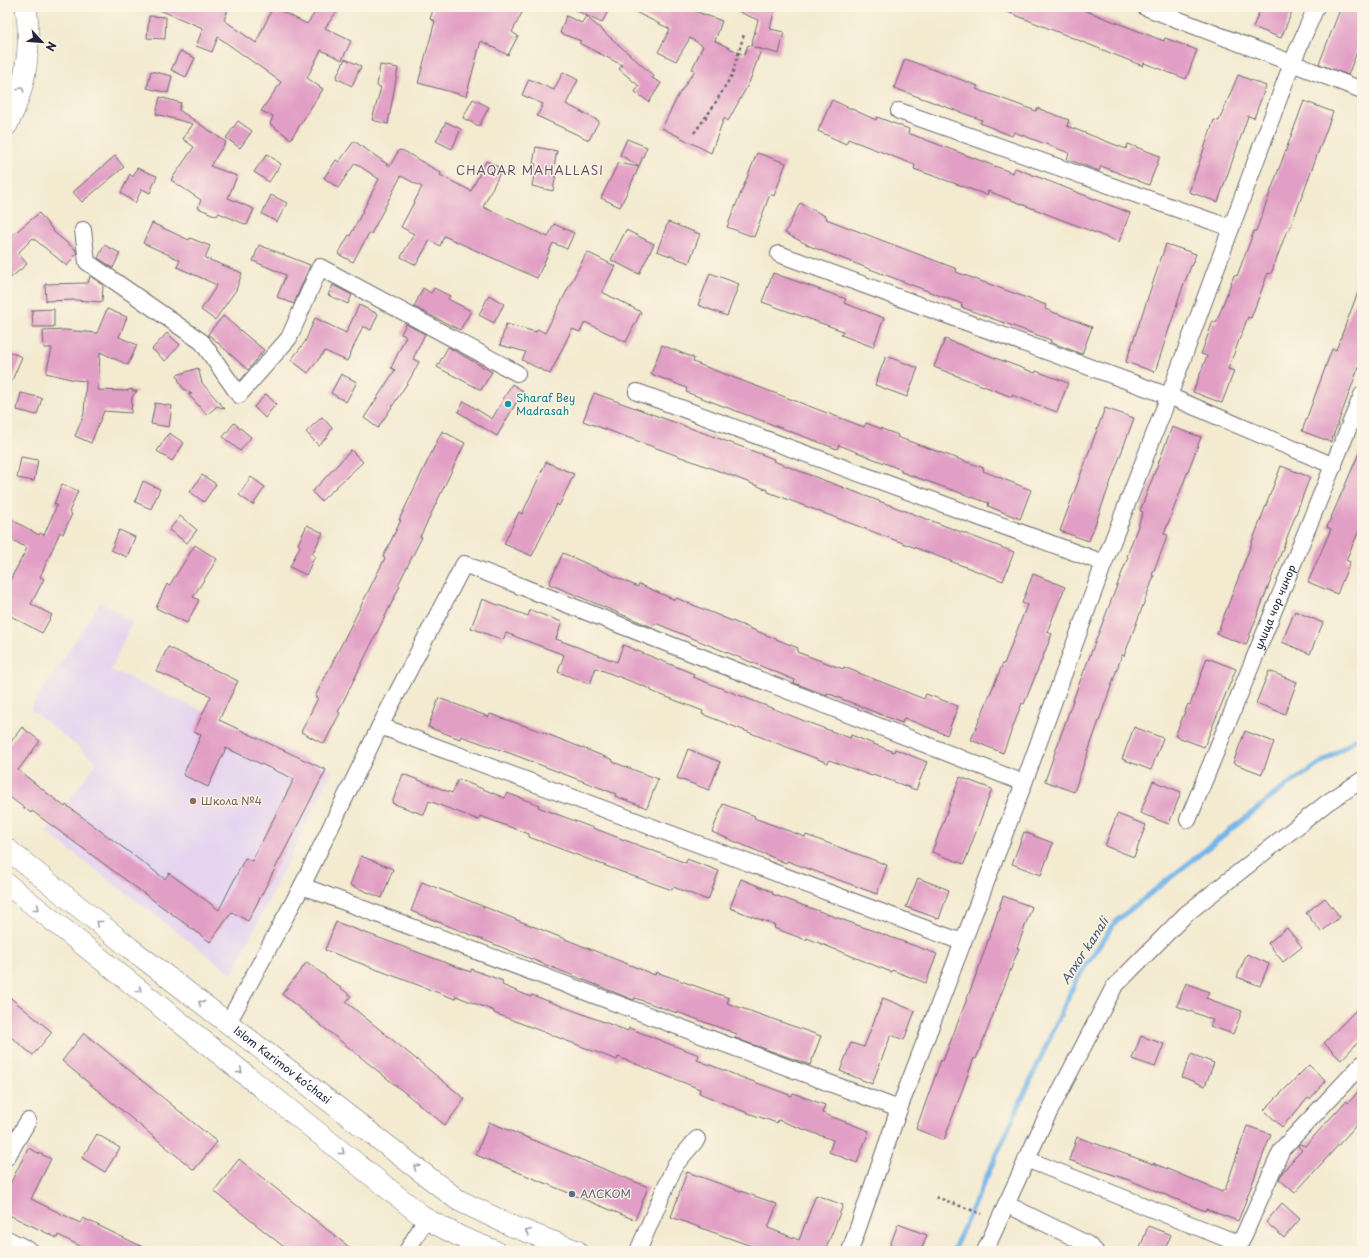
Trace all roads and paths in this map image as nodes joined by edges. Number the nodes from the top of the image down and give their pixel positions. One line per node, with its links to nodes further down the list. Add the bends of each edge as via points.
1 (26, 7): 8 (main road, one-way to 1, via 21,90 27,60 29,39)
2 (1145, 7): 5 (street)
3 (1316, 7): 5 (street)
4 (744, 34): 9 (path, via 732,75)
5 (1292, 63): 6 (street); 10 (street)
6 (1362, 90)
7 (899, 111): 10 (street)
8 (7, 125)
9 (694, 133)
10 (1231, 228): 16 (street)
11 (83, 230): 13 (street, via 87,262 202,342 239,394 289,338 320,267)
12 (779, 254): 16 (street)
13 (517, 373)
14 (637, 392): 18 (street)
15 (1362, 395): 17 (street, улица чор чинор)
16 (1169, 396): 17 (street); 18 (street)
17 (1334, 466): 22 (street, улица чор чинор)
18 (1104, 563): 21 (street)
19 (380, 726): 21 (street, via 464,564); 25 (street); 26 (street)
20 (1362, 780): 33 (street, via 1328,802 1186,914 1114,987)
21 (1024, 783): 26 (street)
22 (1188, 820)
23 (7, 849): 27 (main road, Islom Karimov ko‘chasi, one-way to 23)
24 (7, 884): 37 (main road, one-way to 37)
25 (302, 886): 27 (street); 29 (street)
26 (962, 942): 29 (street)
27 (228, 1023): 42 (main road, Islom Karimov ko‘chasi, one-way to 27, via 512,1226 458,1200)
28 (1362, 1064): 33 (street, via 1282,1149 1240,1244)
29 (899, 1109): 44 (street)
30 (28, 1121): 32 (street)
31 (697, 1139): 43 (street, via 675,1165)
32 (7, 1157)
33 (1026, 1159): 35 (street)
34 (936, 1197): 36 (path)
35 (1006, 1204): 45 (street); 46 (street, via 1087,1244)
36 (982, 1214)
37 (426, 1219): 40 (street); 41 (main road)
38 (7, 1239): 39 (street)
39 (31, 1251)
40 (407, 1251)
41 (495, 1251)
42 (577, 1251)
43 (638, 1251)
44 (850, 1251)
45 (985, 1251)
46 (1095, 1251)

